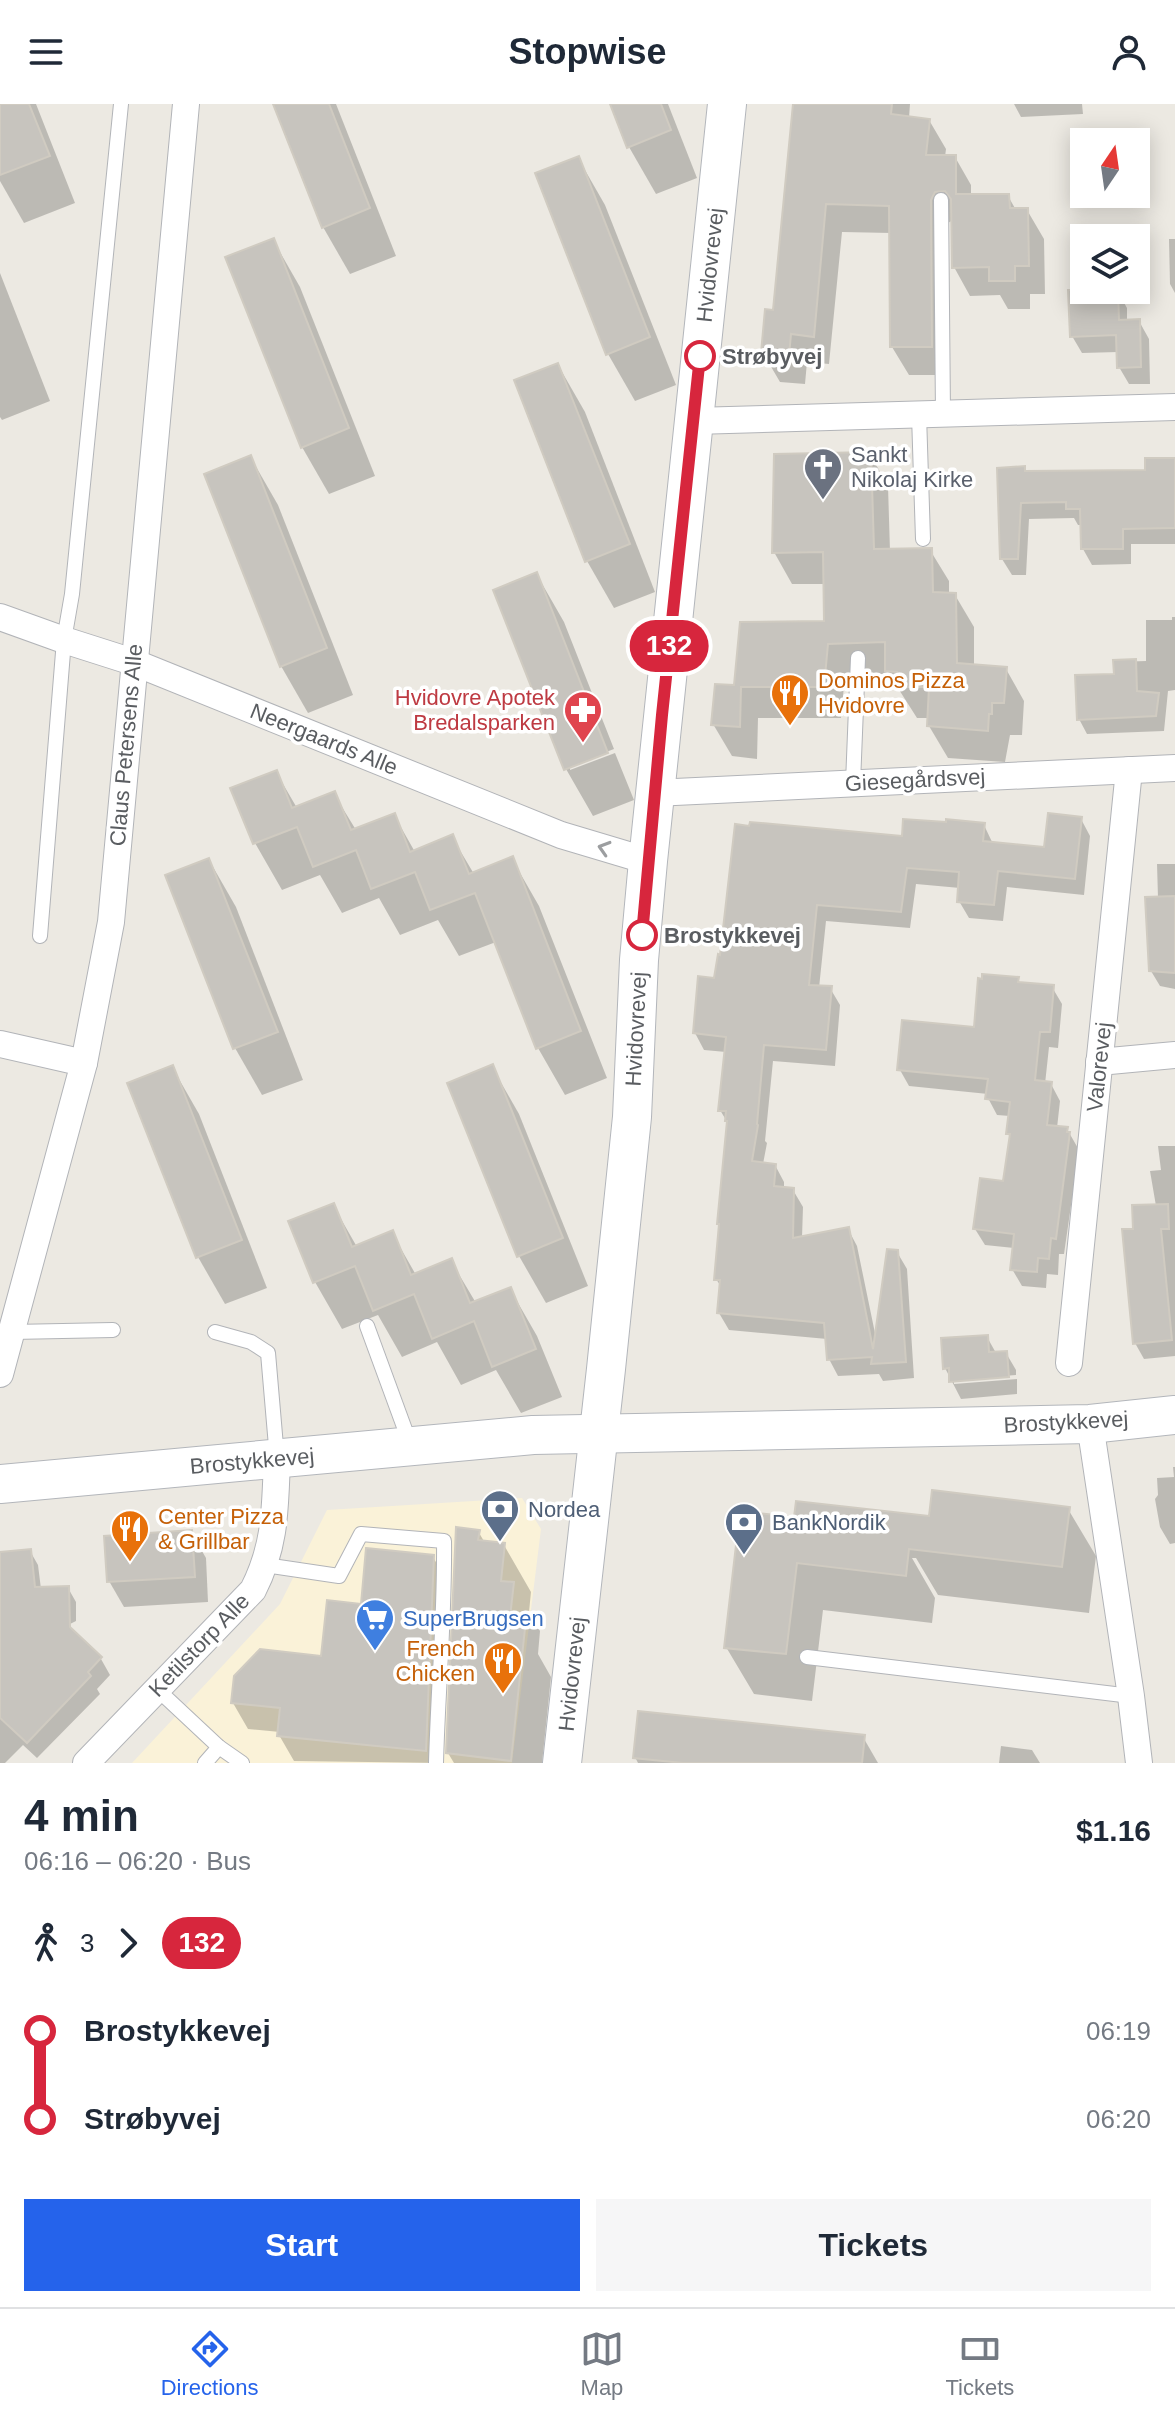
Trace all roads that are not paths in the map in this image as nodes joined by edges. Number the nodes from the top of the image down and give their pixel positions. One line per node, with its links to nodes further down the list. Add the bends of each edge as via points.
1 (121, 104): 10 (lane)
2 (186, 104): 12 (street, Claus Petersens Alle)
3 (727, 104): 7 (street, Hvidovrevej)
4 (941, 200): 6 (lane)
5 (1175, 407): 6 (street)
6 (931, 414): 7 (street); 8 (lane)
7 (694, 421): 16 (street, Hvidovrevej)
8 (923, 539)
9 (0, 617): 10 (street, Neergaards Alle)
10 (64, 640): 12 (street, Neergaards Alle); 18 (lane)
11 (858, 658): 15 (lane)
12 (133, 662): 17 (street, Neergaards Alle, one-way to 12, via 561,835); 22 (street, Claus Petersens Alle, via 111,922)
13 (1175, 768): 14 (street, Giesegårdsvej)
14 (1129, 770): 15 (street, Giesegårdsvej); 21 (street, Valorevej)
15 (853, 783): 16 (street, Giesegårdsvej)
16 (654, 793): 17 (street, Hvidovrevej)
17 (648, 861): 31 (street, Hvidovrevej, via 632,1117)
18 (40, 936)
19 (0, 1044): 22 (street)
20 (1175, 1055): 21 (street)
21 (1099, 1062): 27 (street, Valorevej)
22 (84, 1063): 25 (street, Claus Petersens Alle)
23 (367, 1326): 32 (lane)
24 (113, 1330): 25 (lane)
25 (12, 1332): 28 (street, Claus Petersens Alle)
26 (215, 1332): 33 (lane, via 268,1353)
27 (1069, 1363)
28 (0, 1374)
29 (1175, 1415): 30 (street, Brostykkevej)
30 (1090, 1424): 31 (street, Brostykkevej); 38 (street)
31 (599, 1433): 32 (street, Brostykkevej); 44 (street, Hvidovrevej)
32 (411, 1446): 33 (street, Brostykkevej)
33 (277, 1459): 34 (street, Brostykkevej); 35 (street, Ketilstorp Alle, via 273,1530)
34 (0, 1484)
35 (265, 1565): 37 (street, Ketilstorp Alle, via 253,1590); 43 (lane, via 339,1576 361,1534 444,1541)
36 (807, 1657): 38 (lane)
37 (157, 1689): 39 (lane); 40 (street, Ketilstorp Alle)
38 (1131, 1696): 45 (street)
39 (219, 1747): 41 (lane); 42 (lane)
40 (86, 1763)
41 (205, 1763)
42 (242, 1763)
43 (436, 1763)
44 (562, 1763)
45 (1139, 1763)

